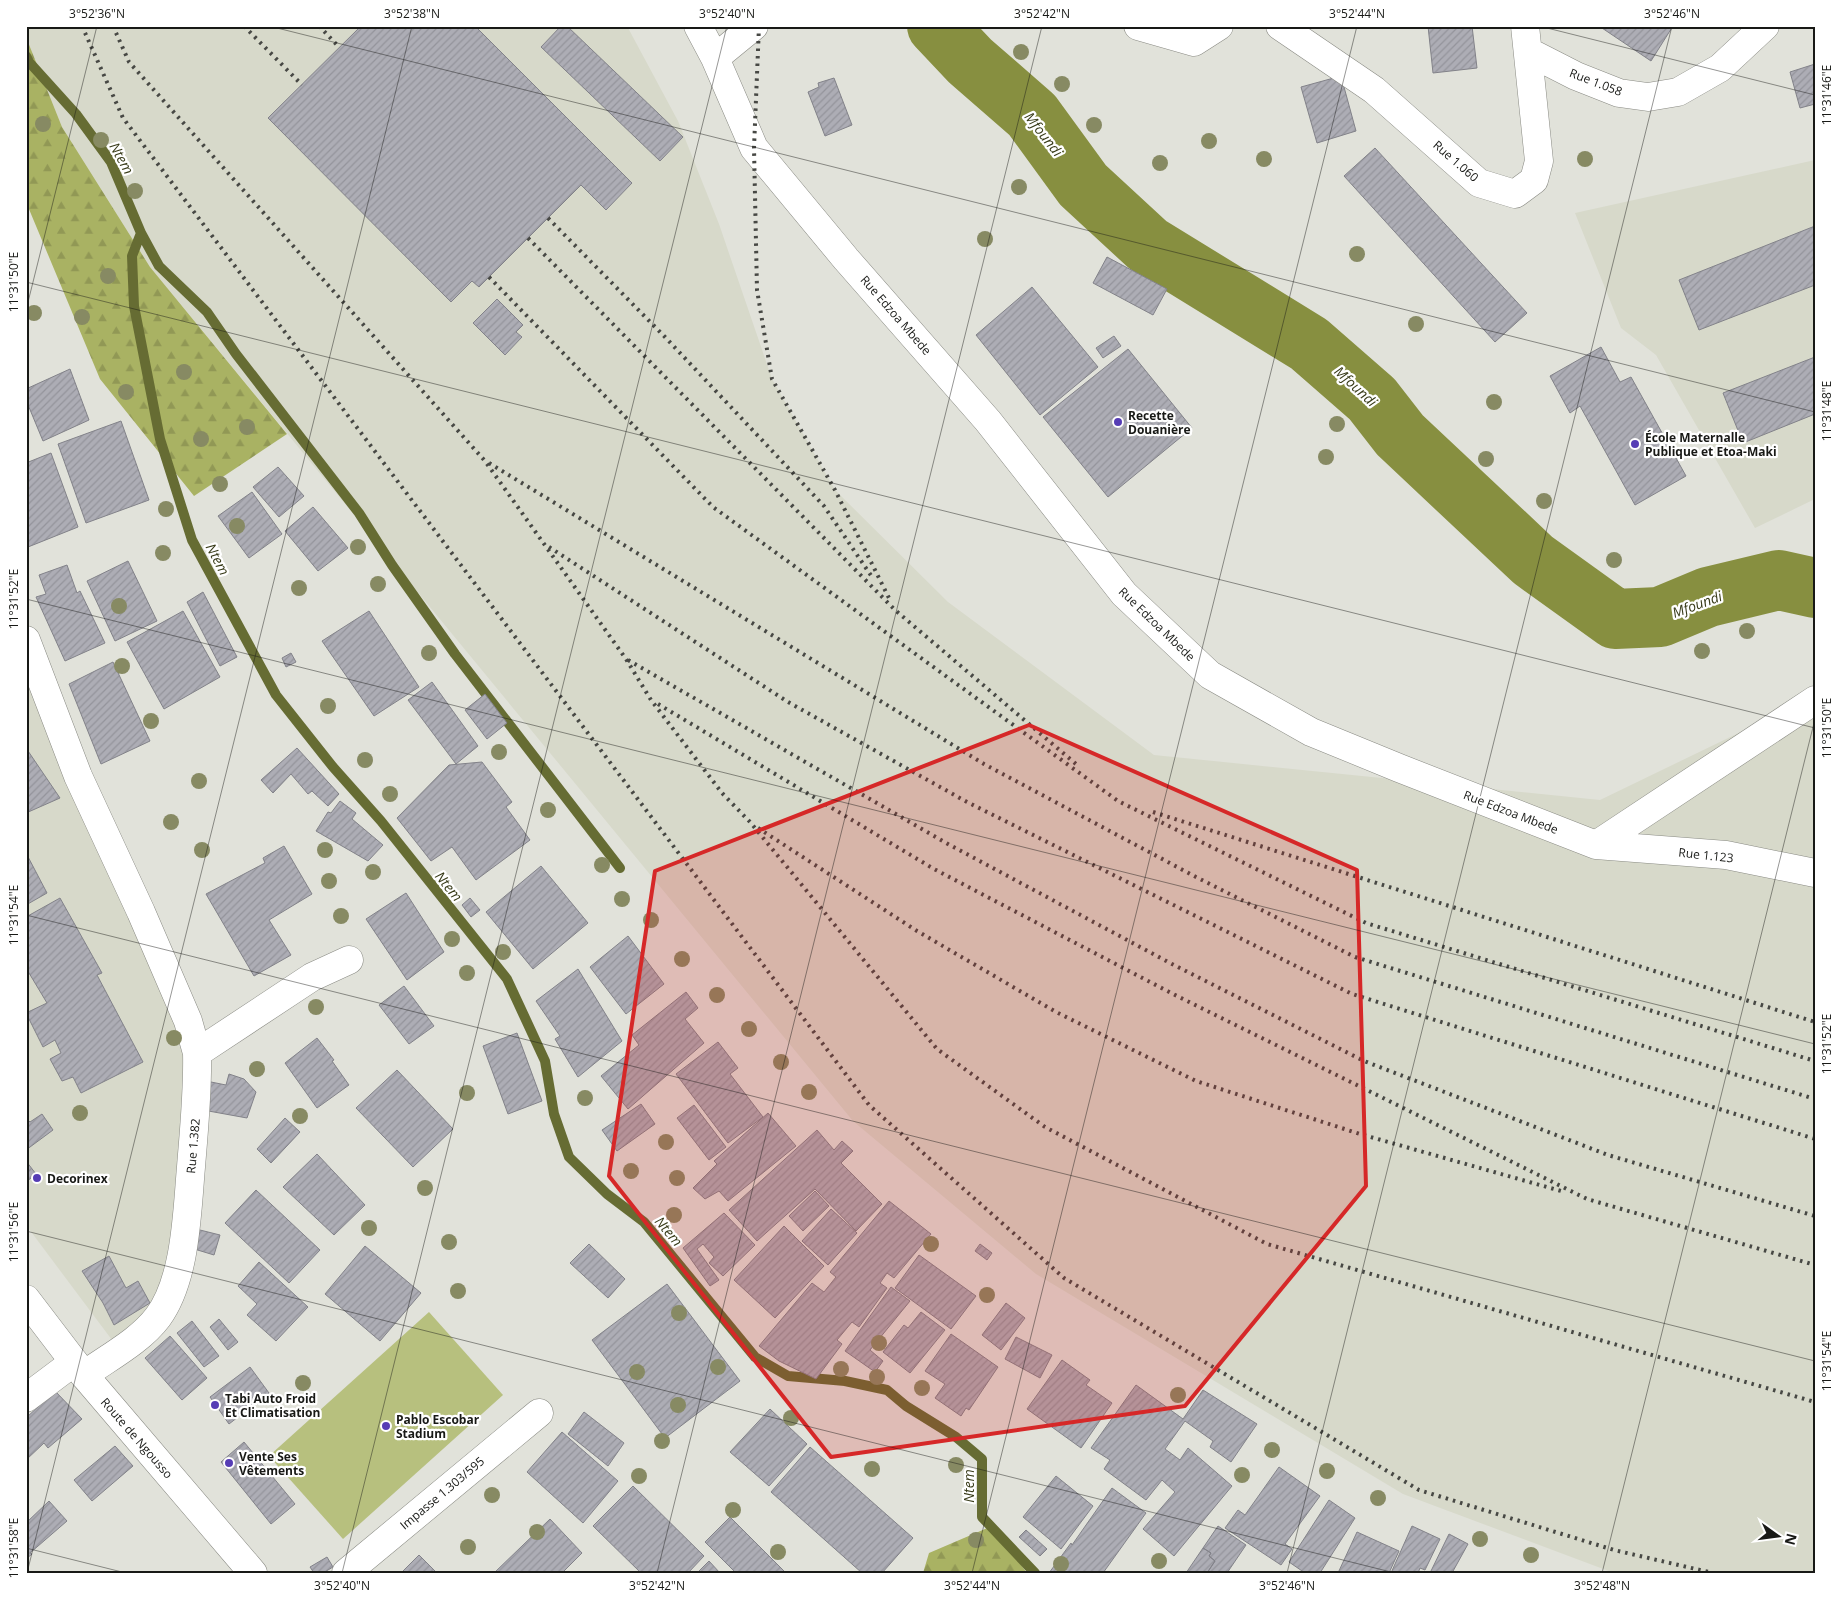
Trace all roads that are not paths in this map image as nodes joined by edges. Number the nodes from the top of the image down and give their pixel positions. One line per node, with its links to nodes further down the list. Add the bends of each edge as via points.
1 (698, 26): 8 (street, Rue Edzoa Mbede)
2 (754, 26): 8 (street)
3 (1138, 26): 4 (street, via 1194,42)
4 (1219, 26)
5 (1280, 26): 7 (street, Rue 1.060, via 1374,90 1479,183 1515,194 1534,180 1539,161)
6 (1765, 26): 7 (street, Rue 1.058, via 1720,68 1678,92 1648,97 1619,93 1576,76)
7 (1527, 39)
8 (715, 58): 11 (street, Rue Edzoa Mbede, via 754,148 988,421 1124,594 1210,675 1312,732)
9 (26, 640): 14 (street, Rue 1.382, via 78,776 188,1021)
10 (1815, 700): 11 (street)
11 (1596, 845): 12 (street, Rue 1.123, via 1726,855)
12 (1815, 873)
13 (349, 960): 14 (street, via 312,977)
14 (197, 1053): 16 (street, Rue 1.382, via 198,1085 184,1246 170,1294 158,1316 142,1334)
15 (26, 1299): 16 (street, Route de Ngousso)
16 (79, 1369): 17 (street, Rue 1.382); 19 (street, Route de Ngousso)
17 (26, 1398)
18 (539, 1413): 20 (street, Impasse 1.303/595)
19 (253, 1573)
20 (346, 1573)

